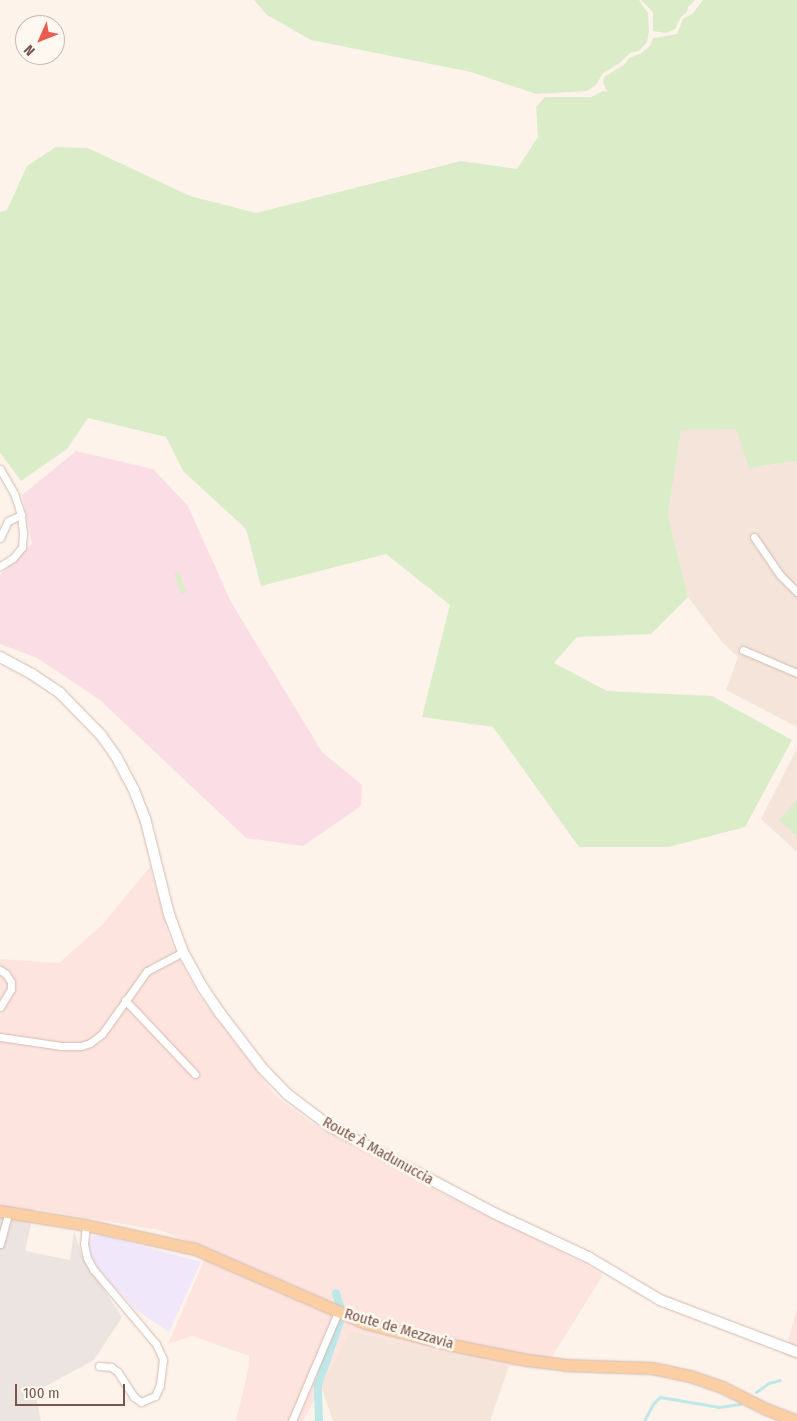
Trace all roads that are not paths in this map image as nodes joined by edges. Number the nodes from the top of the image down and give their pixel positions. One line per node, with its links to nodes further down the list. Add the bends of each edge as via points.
1 (0, 469): 2 (street, via 14,493)
2 (21, 515): 4 (street, via 8,521); 5 (street, via 22,547)
3 (754, 537): 6 (street, via 780,575)
4 (0, 538)
5 (0, 566)
6 (797, 592)
7 (743, 650): 9 (street)
8 (0, 657): 10 (main road, Route À Madunuccia, via 60,692 101,735 116,758 145,818 169,914)
9 (797, 673)
10 (183, 952): 12 (street, via 147,971); 20 (main road, Route À Madunuccia, via 220,1013 262,1068 287,1094 331,1127 494,1213 588,1257 660,1300)
11 (0, 970): 13 (street, via 11,982 11,989)
12 (124, 1000): 14 (street, via 102,1034 81,1046); 15 (street)
13 (0, 1007)
14 (0, 1037)
15 (195, 1074)
16 (4, 1212): 17 (main road, Route de Mezzavia); 18 (street)
17 (86, 1225): 19 (main road, Route de Mezzavia, via 195,1250); 21 (street, via 84,1244 87,1258 156,1344 163,1358 160,1385 155,1396 141,1402 134,1397 118,1372 111,1367)
18 (0, 1244)
19 (338, 1312): 22 (main road, Route de Mezzavia, via 383,1328 527,1360 565,1365 652,1368 690,1376); 24 (street)
20 (797, 1352)
21 (98, 1366)
22 (748, 1398): 23 (main road, Route de Mezzavia); 25 (main road, Route de Mezzavia)
23 (797, 1412)
24 (292, 1421)
25 (797, 1421)

